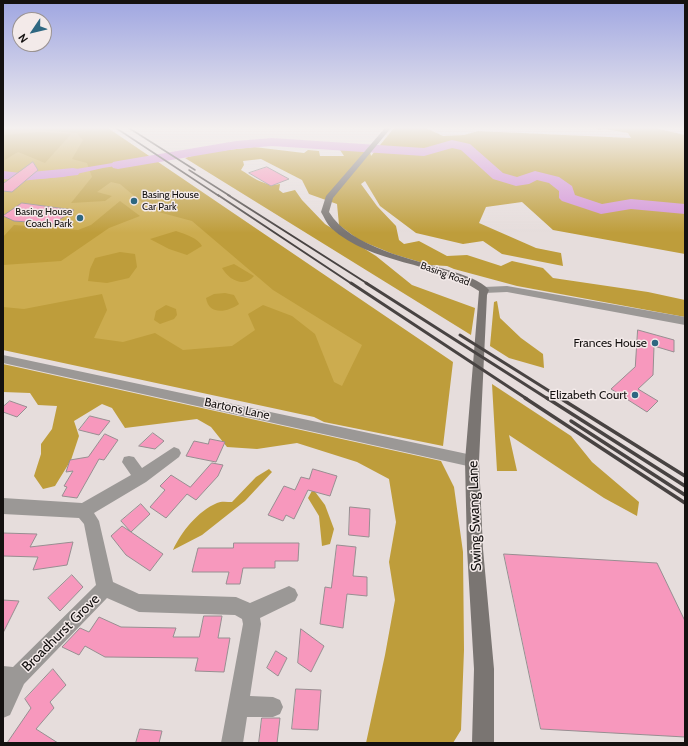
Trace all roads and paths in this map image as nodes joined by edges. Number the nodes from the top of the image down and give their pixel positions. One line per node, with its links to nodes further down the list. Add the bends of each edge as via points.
1 (361, 163): 2 (street, Basing Road, via 325,204 332,225 346,237 362,245 470,281)
2 (484, 290): 3 (street, Basing Road, via 507,289); 6 (street, Swing Swang Lane)
3 (685, 321)
4 (3, 359): 6 (street, Bartons Lane)
5 (174, 454): 8 (street)
6 (472, 461): 19 (street, Swing Swang Lane, via 475,549 484,670)
7 (129, 462): 8 (street)
8 (141, 477): 10 (street)
9 (3, 506): 10 (street)
10 (83, 511): 11 (street, Broadhurst Grove, via 91,521)
11 (105, 588): 13 (street, Broadhurst Grove, via 139,603 236,606); 14 (street, Broadhurst Grove)
12 (289, 595): 13 (street)
13 (250, 613): 15 (street, via 252,624)
14 (10, 676): 17 (street, Broadhurst Grove)
15 (238, 706): 16 (street); 18 (street)
16 (274, 707)
17 (3, 708)
18 (232, 743)
19 (483, 743)

